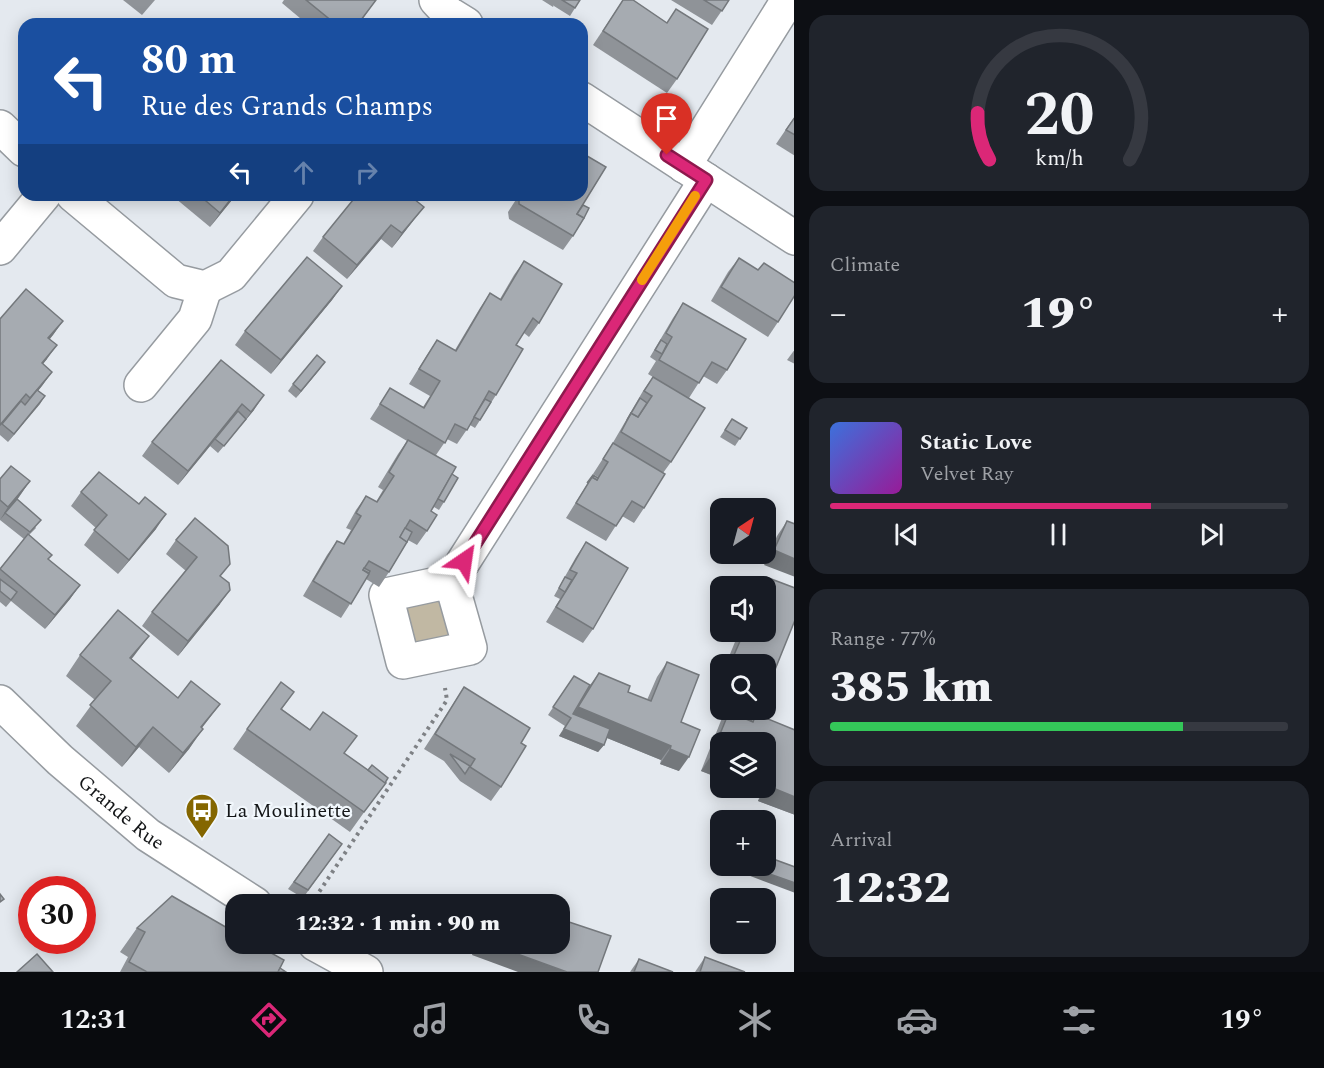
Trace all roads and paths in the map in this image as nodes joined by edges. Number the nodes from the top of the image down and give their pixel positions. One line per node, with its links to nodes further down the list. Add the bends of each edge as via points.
1 (788, 0): 5 (street)
2 (588, 103): 5 (street)
3 (0, 127): 4 (street)
4 (18, 144)
5 (695, 173): 9 (street); 13 (street)
6 (39, 201): 10 (street)
7 (80, 201): 11 (street, via 176,281)
8 (292, 201): 11 (street, via 231,275)
9 (794, 237)
10 (0, 248)
11 (205, 288): 12 (street, via 195,319)
12 (141, 385)
13 (451, 580): 14 (street, via 470,648); 14 (street, via 386,595 403,662)
14 (439, 655): 17 (path, via 447,700)
15 (0, 702): 16 (street, Grande Rue, via 60,760 148,835)
16 (239, 894)
17 (318, 894)
18 (330, 954): 19 (street)
19 (351, 968)

